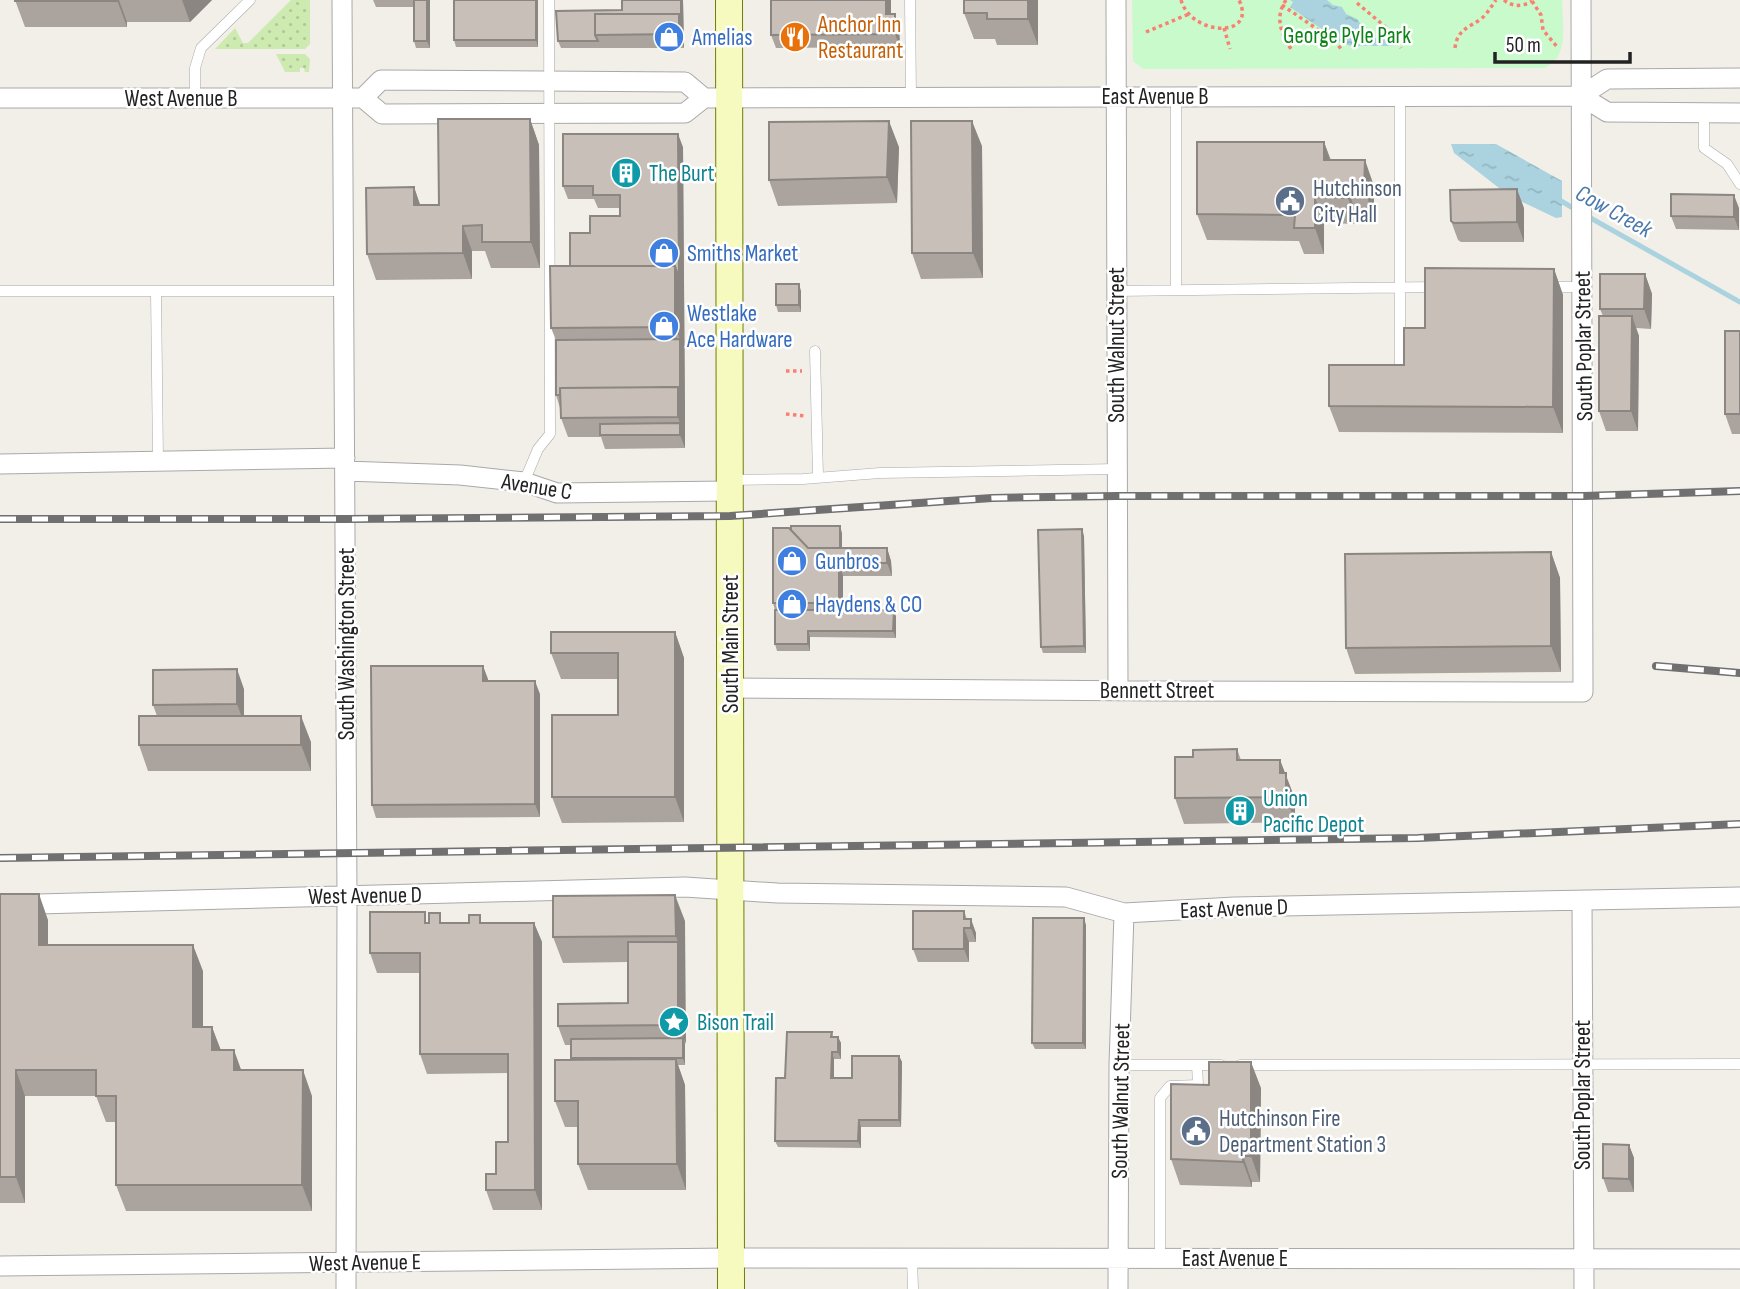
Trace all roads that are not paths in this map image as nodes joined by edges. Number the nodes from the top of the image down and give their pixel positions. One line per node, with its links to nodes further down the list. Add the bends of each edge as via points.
1 (250, 0): 15 (lane, via 201,48 195,68)
2 (342, 0): 16 (street, South Washington Street)
3 (549, 0): 9 (lane)
4 (729, 0): 18 (street, South Main Street)
5 (910, 0): 19 (lane)
6 (1116, 0): 10 (street, South Walnut Street)
7 (1581, 0): 11 (street, South Poplar Street)
8 (1740, 78): 11 (street, East Avenue B, via 1607,79)
9 (550, 81): 17 (street, via 381,80); 18 (street, via 685,82); 22 (lane)
10 (1116, 96): 12 (street, East Avenue B); 19 (street, East Avenue B); 31 (street, South Walnut Street)
11 (1581, 96): 13 (street, East Avenue B); 20 (street, East Avenue B, via 1607,112); 24 (street, South Poplar Street)
12 (1176, 97): 13 (street, East Avenue B); 28 (lane)
13 (1400, 97): 26 (lane)
14 (0, 98): 15 (street, West Avenue B)
15 (195, 98): 16 (street, West Avenue B)
16 (342, 98): 17 (street, West Avenue B); 30 (street, South Washington Street)
17 (363, 98): 22 (street, West Avenue B, via 382,114)
18 (716, 98): 19 (street, East Avenue B); 22 (street, West Avenue B, via 685,113); 41 (street, South Main Street)
19 (911, 98)
20 (1704, 113): 21 (street, East Avenue B); 23 (lane, via 1704,148 1727,164)
21 (1740, 113)
22 (550, 115): 40 (lane, via 550,435 538,449)
23 (1740, 184)
24 (1582, 286): 25 (lane); 44 (street, South Poplar Street)
25 (1540, 287)
26 (1400, 288): 27 (lane); 28 (lane); 34 (lane)
27 (1442, 288)
28 (1176, 290): 31 (lane)
29 (0, 291): 32 (lane)
30 (345, 291): 32 (lane); 37 (street, South Washington Street)
31 (1116, 291): 38 (street, South Walnut Street)
32 (156, 292): 35 (lane)
33 (815, 351): 39 (lane)
34 (1400, 366)
35 (158, 460): 36 (street, Avenue C); 37 (street, Avenue C)
36 (0, 464)
37 (345, 465): 40 (street, Avenue C); 46 (street, South Washington Street)
38 (1116, 469): 39 (lane); 43 (street, South Walnut Street)
39 (818, 477): 41 (lane)
40 (524, 482): 41 (street, Avenue C, via 557,493)
41 (729, 486): 42 (street, South Main Street)
42 (730, 688): 43 (street, Bennett Street); 45 (street, South Main Street)
43 (1118, 690): 44 (street, Bennett Street)
44 (1583, 692)
45 (730, 890): 46 (street, West Avenue D, via 685,887); 50 (street, East Avenue D, via 1066,897); 55 (street, South Main Street)
46 (347, 896): 49 (street, West Avenue D); 61 (street, South Washington Street)
47 (1740, 897): 48 (street, East Avenue D)
48 (1582, 901): 50 (street, East Avenue D); 51 (street, South Poplar Street)
49 (0, 905)
50 (1124, 912): 53 (street, South Walnut Street)
51 (1581, 1064): 52 (lane); 54 (lane); 59 (street, South Poplar Street)
52 (1740, 1064)
53 (1119, 1065): 54 (lane); 57 (street, South Walnut Street)
54 (1198, 1065): 58 (lane, via 1198,1085 1170,1086 1160,1098)
55 (731, 1258): 56 (street, East Avenue E); 61 (street, West Avenue E); 64 (street, South Main Street)
56 (912, 1258): 57 (street, East Avenue E); 65 (lane)
57 (1118, 1258): 58 (street, East Avenue E); 66 (street, South Walnut Street)
58 (1160, 1258): 59 (street, East Avenue E)
59 (1584, 1258): 60 (street, East Avenue E); 67 (street, South Poplar Street)
60 (1740, 1259)
61 (346, 1262): 62 (street, West Avenue E); 63 (street, South Washington Street)
62 (0, 1266)
63 (346, 1289)
64 (731, 1289)
65 (913, 1289)
66 (1118, 1289)
67 (1584, 1289)

